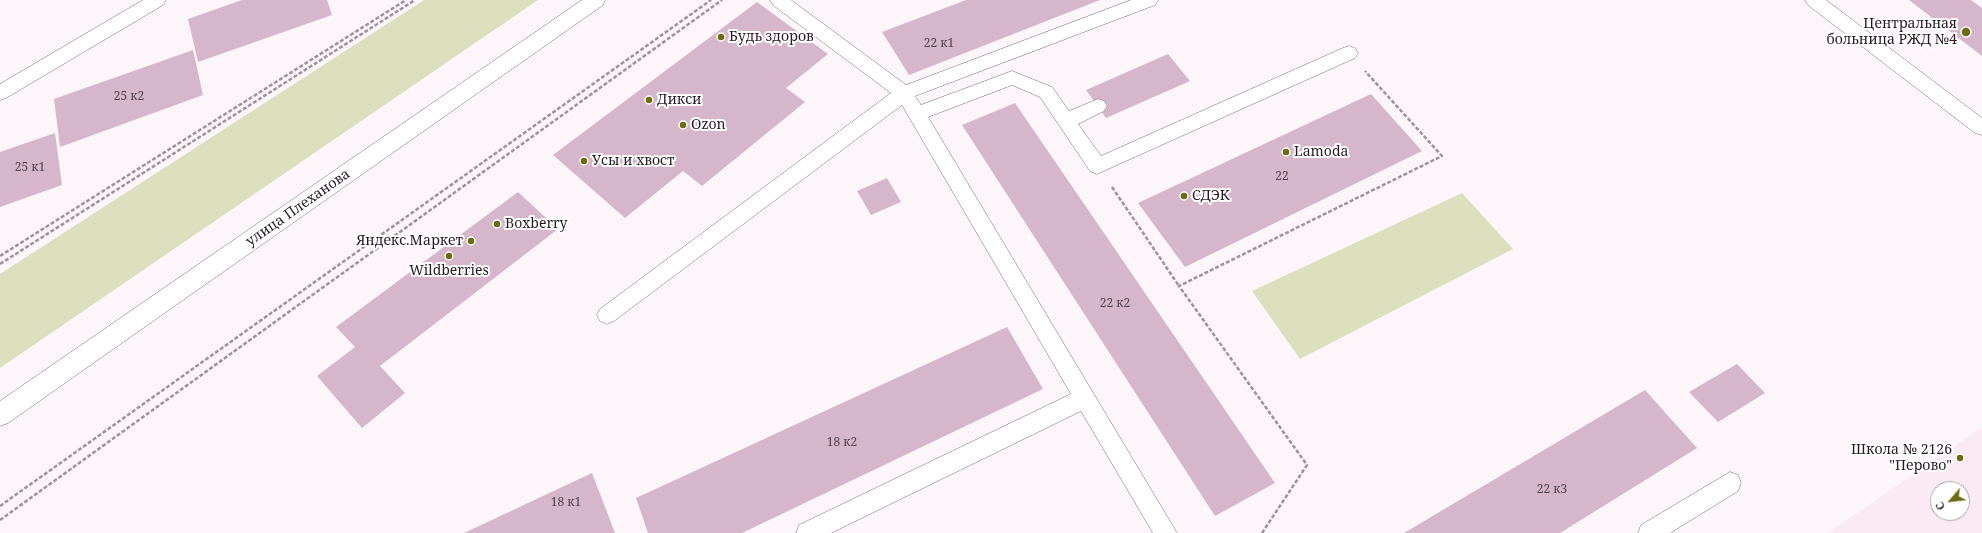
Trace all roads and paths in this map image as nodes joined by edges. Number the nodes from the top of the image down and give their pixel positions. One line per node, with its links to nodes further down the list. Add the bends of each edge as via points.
1 (157, 0): 11 (lane)
2 (406, 0): 18 (path)
3 (415, 0): 19 (path)
4 (596, 0): 23 (street, улица Плеханова)
5 (711, 0): 25 (path)
6 (722, 0): 26 (path)
7 (779, 0): 12 (lane)
8 (1149, 0): 12 (lane)
9 (1814, 0): 16 (lane)
10 (1349, 53): 15 (lane, via 1097,166); 20 (path, via 1442,156)
11 (0, 93)
12 (904, 93): 14 (lane); 21 (lane)
13 (1098, 106): 15 (lane)
14 (917, 114): 15 (lane, via 1012,78 1046,92); 22 (lane)
15 (1066, 120)
16 (1982, 128)
17 (1109, 183): 20 (path)
18 (0, 256)
19 (0, 264)
20 (1179, 286): 29 (path, via 1307,465)
21 (607, 315)
22 (1085, 398): 27 (lane); 28 (lane)
23 (0, 415)
24 (1730, 483): 30 (lane)
25 (0, 506)
26 (0, 520)
27 (807, 533)
28 (1166, 533)
29 (1262, 533)
30 (1649, 533)

